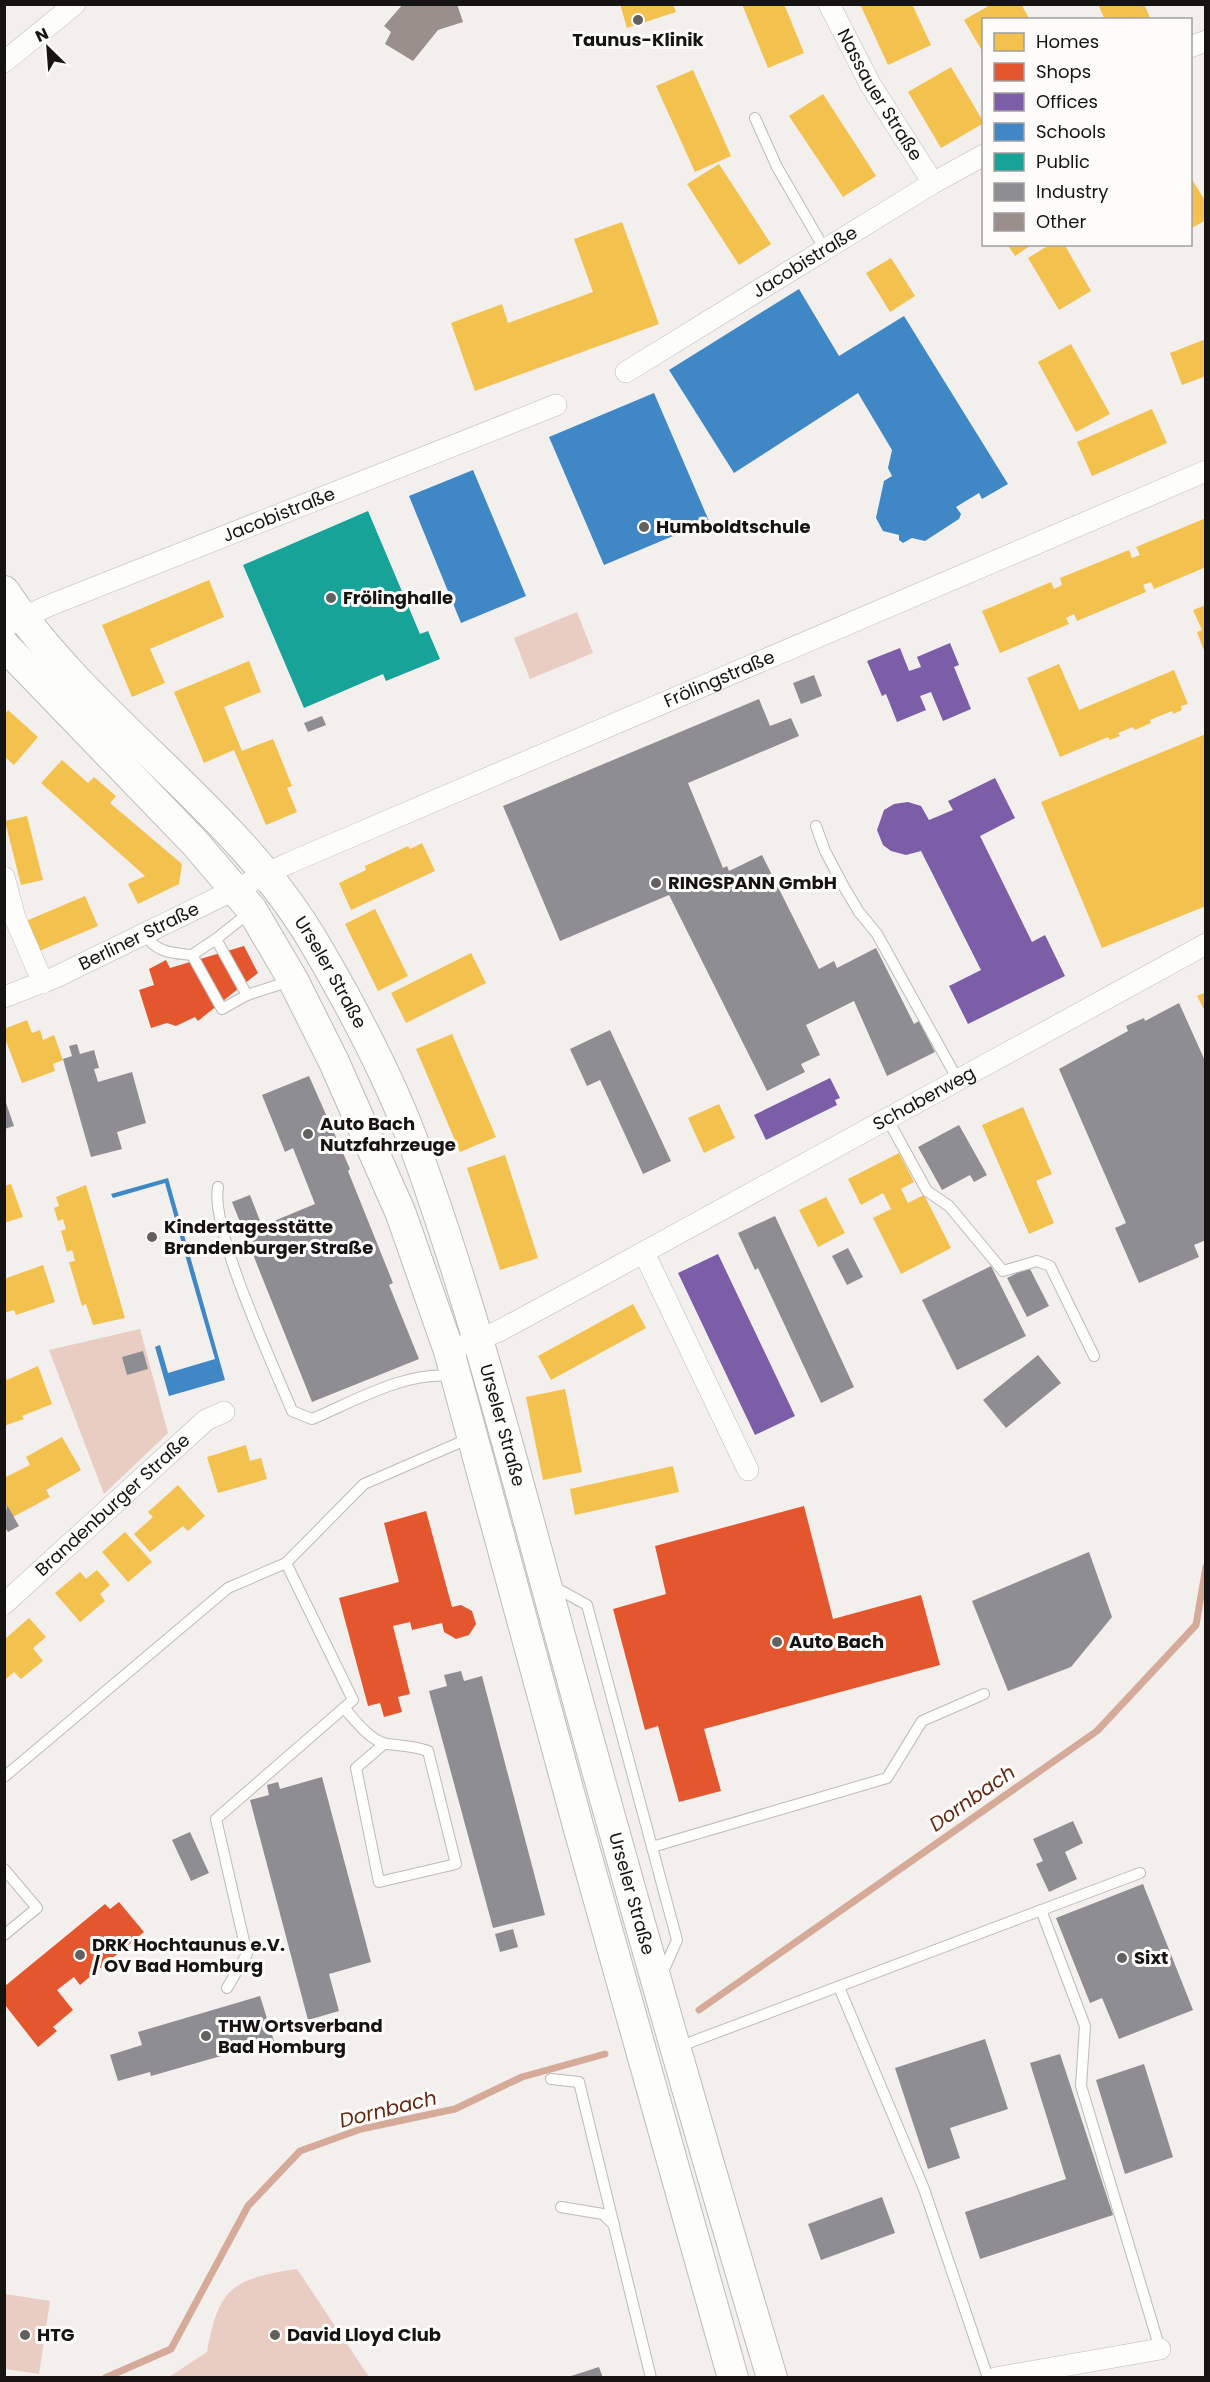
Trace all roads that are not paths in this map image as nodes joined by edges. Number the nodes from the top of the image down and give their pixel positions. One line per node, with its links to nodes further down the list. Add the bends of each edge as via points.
1 (75, 4): 5 (street)
2 (828, 4): 8 (street, Nassauer Straße, via 870,84)
3 (1206, 41): 4 (street)
4 (1192, 47)
5 (4, 62)
6 (755, 118): 9 (lane, via 777,167)
7 (982, 156): 8 (street, Jacobistraße)
8 (933, 183): 9 (street, Jacobistraße)
9 (825, 250): 10 (street, Jacobistraße)
10 (626, 372)
11 (556, 405): 14 (street, Jacobistraße)
12 (1206, 471): 17 (street, Frölingstraße)
13 (4, 591): 14 (street, Urseler Straße)
14 (13, 622): 17 (street, Urseler Straße, via 53,655)
15 (4, 645): 19 (street, Urseler Straße, via 195,843)
16 (816, 826): 28 (lane, via 844,887 877,934)
17 (267, 872): 19 (street, Frölingstraße); 32 (street, Urseler Straße, via 317,946 370,1043 410,1134)
18 (4, 877): 25 (street, via 15,918)
19 (244, 900): 20 (street, Berliner Straße); 21 (lane); 24 (street, Urseler Straße)
20 (144, 933): 23 (lane, via 159,950); 25 (street, Berliner Straße)
21 (216, 939): 23 (lane); 26 (lane)
22 (1206, 944): 28 (street, Schaberweg)
23 (192, 955): 26 (lane, via 222,1009)
24 (293, 980): 26 (lane); 34 (street, Urseler Straße, via 401,1214)
25 (43, 983): 27 (street, Berliner Straße)
26 (247, 995)
27 (4, 997)
28 (958, 1080): 29 (street, Schaberweg)
29 (887, 1118): 31 (street, Schaberweg); 33 (lane, via 927,1191 949,1206 1003,1271 1037,1261 1050,1266)
30 (218, 1187): 34 (lane, via 215,1202 231,1258 292,1412 312,1419 404,1381 436,1374)
31 (644, 1253): 32 (street, Schaberweg); 37 (street)
32 (478, 1339): 34 (street, Schaberweg); 39 (street, Urseler Straße)
33 (1094, 1356)
34 (452, 1364): 36 (street, Urseler Straße)
35 (224, 1412): 40 (street, Brandenburger Straße, via 206,1420)
36 (473, 1437): 38 (lane, via 364,1484); 59 (street, Urseler Straße)
37 (748, 1470)
38 (286, 1563): 42 (lane, via 352,1700); 44 (lane, via 228,1588)
39 (545, 1582): 45 (lane, via 586,1605); 50 (street, Urseler Straße)
40 (4, 1604)
41 (984, 1694): 45 (lane, via 922,1721 887,1778)
42 (344, 1708): 43 (lane, via 363,1730); 52 (lane, via 216,1819 247,1954)
43 (384, 1744): 43 (lane, via 411,1745 428,1751 456,1864 379,1881 356,1768)
44 (4, 1777)
45 (652, 1847): 50 (lane, via 677,1940)
46 (4, 1869): 49 (lane, via 37,1908)
47 (1140, 1873): 48 (lane)
48 (1041, 1910): 51 (lane); 57 (lane, via 1085,2026 1081,2086)
49 (4, 1935)
50 (657, 1985): 53 (street, Urseler Straße)
51 (839, 1987): 53 (lane); 61 (lane, via 924,2189)
52 (227, 1988)
53 (675, 2049): 60 (street, Urseler Straße)
54 (551, 2079): 56 (lane, via 579,2082)
55 (561, 2207): 56 (lane, via 603,2214)
56 (614, 2225): 58 (lane)
57 (1160, 2349): 62 (street)
58 (651, 2378)
59 (733, 2378)
60 (772, 2378)
61 (988, 2378)
62 (995, 2378)

